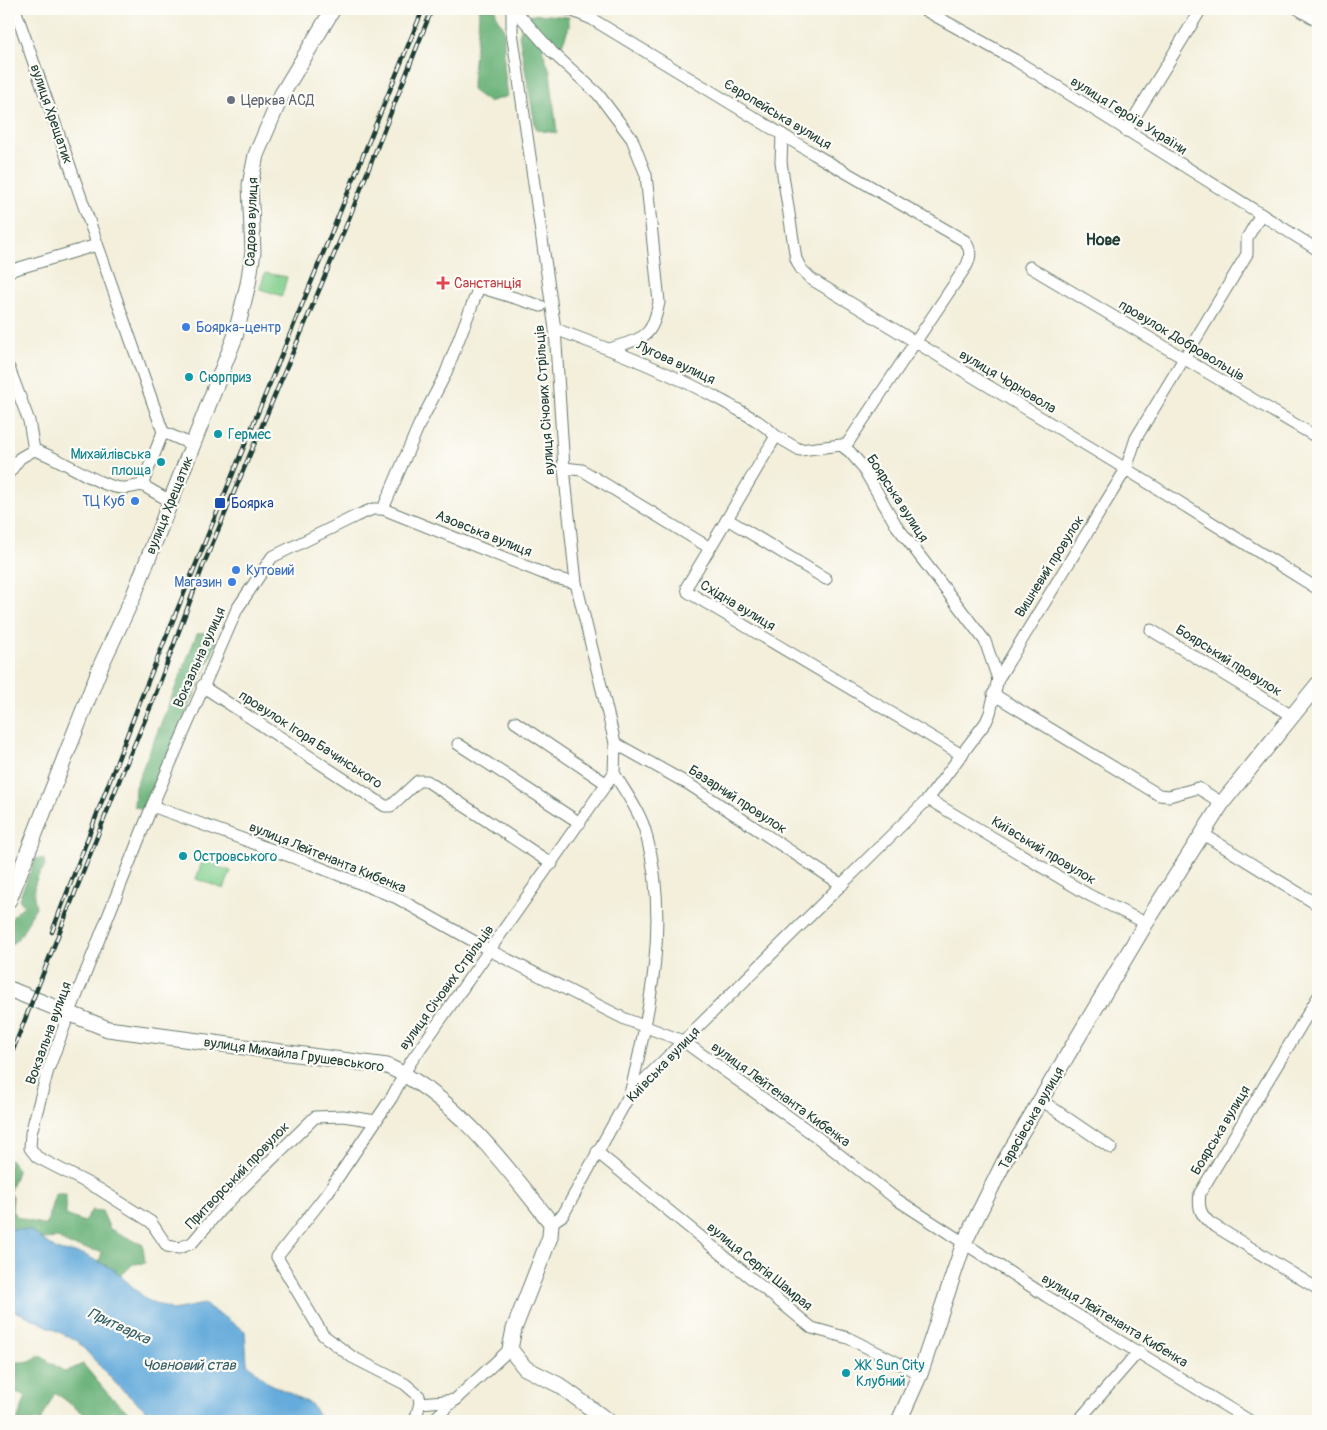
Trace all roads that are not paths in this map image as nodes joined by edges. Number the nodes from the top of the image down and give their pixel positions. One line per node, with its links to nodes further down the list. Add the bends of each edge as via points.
1 (15, 9): 12 (street, вулиця Хрещатик)
2 (333, 9): 25 (street, Садова вулиця, via 282,94 256,155 250,185 253,252 248,284 235,337)
3 (513, 9): 17 (street, вулиця Січових Стрільців, via 512,32); 19 (street, via 552,52 598,94 632,138 646,175 659,302 656,319 648,334)
4 (568, 9): 10 (street, Європейська вулиця, via 592,19)
5 (923, 9): 9 (street, вулиця Героїв України, via 1015,60)
6 (1201, 9): 9 (street)
7 (1298, 9): 8 (street)
8 (1318, 21)
9 (1126, 131): 11 (street, вулиця Героїв України)
10 (782, 134): 18 (street, вулиця Чорновола, via 781,162 796,259 801,269 811,279); 18 (street, Європейська вулиця, via 965,242 970,249 967,266)
11 (1261, 214): 13 (street, вулиця Героїв України); 20 (street, Вишневий провулок, via 1247,238 1246,254)
12 (97, 245): 15 (street); 22 (street, вулиця Хрещатик)
13 (1318, 250)
14 (1030, 267): 20 (street, провулок Добровольців)
15 (9, 271)
16 (541, 306): 33 (street, via 479,287 445,375)
17 (555, 329): 19 (street, Лугова вулиця); 28 (street, вулиця Січових Стрільців)
18 (916, 343): 26 (street); 29 (street, вулиця Чорновола)
19 (610, 349): 23 (street, Лугова вулиця, via 702,390 767,427)
20 (1184, 360): 24 (street, провулок Добровольців); 29 (street, Вишневий провулок, via 1136,438)
21 (9, 368): 27 (street, via 29,421)
22 (163, 432): 25 (street, вулиця Хрещатик); 31 (street)
23 (776, 436): 26 (street, via 800,450 841,445); 34 (street)
24 (1318, 438)
25 (193, 445): 32 (street, вулиця Хрещатик)
26 (846, 448): 40 (street, Боярська вулиця, via 862,466 896,525 985,641)
27 (34, 450): 30 (street, via 20,458); 31 (street, via 122,488)
28 (564, 468): 35 (street, via 582,470); 37 (street, вулиця Січових Стрільців)
29 (1126, 469): 38 (street, вулиця Чорновола); 40 (street, Вишневий провулок)
30 (9, 473)
31 (142, 485): 32 (street)
32 (170, 500): 58 (street, вулиця Хрещатик)
33 (383, 509): 37 (street, Азовська вулиця, via 555,578); 42 (street, Вокзальна вулиця, via 373,509 356,516 272,557 237,609)
34 (727, 520): 35 (street); 36 (street)
35 (710, 548): 48 (street, Східна вулиця, via 687,586 688,592)
36 (826, 579)
37 (576, 583): 46 (street, вулиця Січових Стрільців)
38 (1318, 590)
39 (1151, 630): 44 (street, Боярський провулок)
40 (998, 679): 43 (street, Вишневий провулок)
41 (1318, 684): 44 (street, Тарасівська вулиця)
42 (202, 686): 53 (street, Вокзальна вулиця); 56 (street, провулок Ігоря Бачинського, via 385,806 392,806 418,781 427,781)
43 (993, 694): 48 (street, Вишневий провулок, via 986,722); 52 (street, via 1159,795 1169,796 1198,788)
44 (1292, 716): 52 (street, Тарасівська вулиця)
45 (515, 722): 50 (street)
46 (616, 743): 49 (street, вулиця Січових Стрільців); 57 (street, Базарний провулок, via 690,785)
47 (458, 744): 54 (street)
48 (962, 755): 51 (street, Київська вулиця)
49 (614, 773): 50 (street, вулиця Січових Стрільців); 65 (street, via 646,832 653,865 656,900 653,977)
50 (607, 784): 54 (street, вулиця Січових Стрільців)
51 (928, 799): 57 (street, Київська вулиця); 60 (street, Київський провулок, via 1089,896)
52 (1222, 803): 55 (street, Тарасівська вулиця)
53 (152, 806): 61 (street, вулиця Лейтенанта Кибенка, via 397,898); 64 (street, Вокзальна вулиця)
54 (580, 823): 56 (street, вулиця Січових Стрільців)
55 (1203, 834): 59 (street); 60 (street, Тарасівська вулиця)
56 (552, 864): 61 (street, вулиця Січових Стрільців)
57 (842, 885): 66 (street, Київська вулиця)
58 (9, 900)
59 (1318, 905)
60 (1146, 923): 69 (street, Тарасівська вулиця)
61 (491, 951): 65 (street, вулиця Лейтенанта Кибенка); 67 (street, вулиця Січових Стрільців)
62 (9, 989): 64 (street, вулиця Михайла Грушевського)
63 (1318, 997): 76 (street, Боярська вулиця, via 1200,1194 1199,1204 1202,1215 1210,1223)
64 (69, 1014): 67 (street, вулиця Михайла Грушевського, via 108,1028 369,1062); 71 (street, Вокзальна вулиця, via 48,1070)
65 (646, 1028): 66 (street, вулиця Лейтенанта Кибенка); 68 (street)
66 (684, 1042): 68 (street, Київська вулиця); 75 (street, вулиця Лейтенанта Кибенка, via 817,1137 896,1199)
67 (404, 1073): 70 (street, вулиця Січових Стрільців); 74 (street, вулиця Михайла Грушевського, via 435,1093 462,1118)
68 (630, 1094): 73 (street, Київська вулиця)
69 (1041, 1100): 72 (street); 75 (street, Тарасівська вулиця, via 990,1188)
70 (376, 1121): 71 (street, Притворський провулок, via 343,1116 315,1117 221,1209 192,1243 179,1248 167,1246 151,1222 99,1189 37,1157); 81 (street, вулиця Січових Стрільців, via 328,1192 277,1257 323,1335 352,1357 405,1384 419,1396)
71 (30, 1148)
72 (1111, 1148)
73 (597, 1152): 74 (street, Київська вулиця, via 563,1215); 79 (street, вулиця Сергія Шамрая, via 812,1328 848,1338)
74 (551, 1223): 77 (street, via 550,1237 514,1329)
75 (964, 1243): 78 (street, вулиця Лейтенанта Кибенка); 79 (street, Тарасівська вулиця)
76 (1318, 1289)
77 (510, 1349): 80 (street); 84 (street, via 525,1368 559,1385)
78 (1139, 1351): 86 (street); 87 (street, вулиця Лейтенанта Кибенка)
79 (920, 1374): 85 (street, Тарасівська вулиця)
80 (456, 1400): 81 (street); 83 (street)
81 (420, 1403): 82 (street)
82 (415, 1421)
83 (432, 1421)
84 (608, 1421)
85 (899, 1421)
86 (1078, 1421)
87 (1250, 1421)

